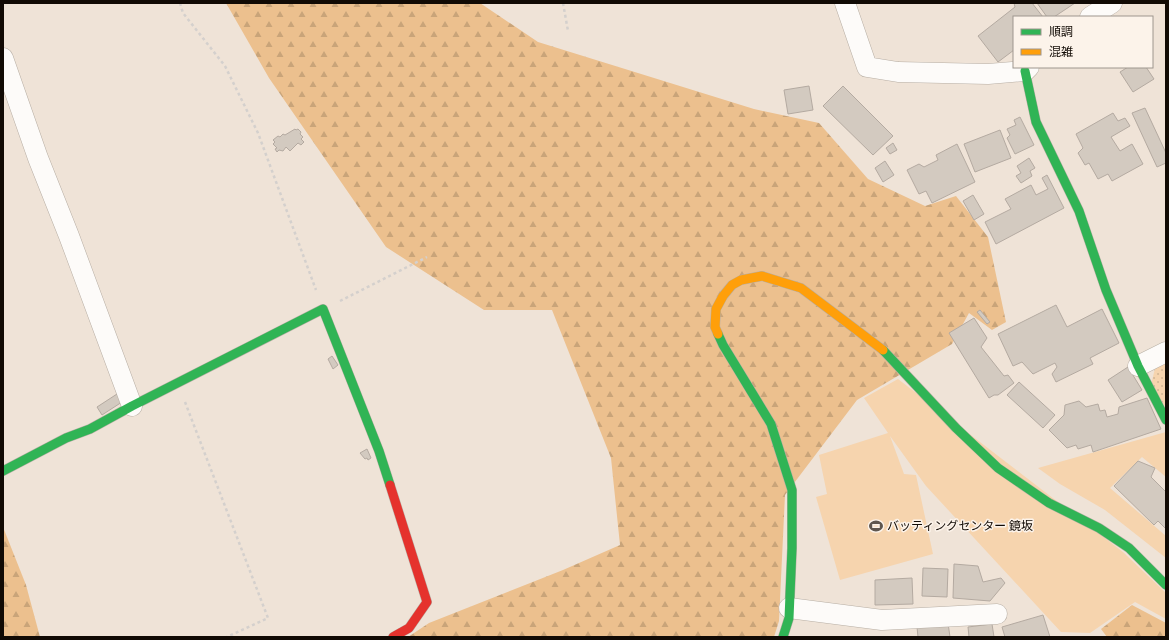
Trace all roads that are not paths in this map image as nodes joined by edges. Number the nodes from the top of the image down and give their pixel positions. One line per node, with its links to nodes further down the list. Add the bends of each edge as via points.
1 (845, 3): 5 (street, via 867,67 898,72 988,74)
2 (1112, 3): 3 (street)
3 (1092, 16)
4 (3, 58): 8 (street)
5 (1027, 69): 7 (street, via 1036,122 1079,211 1106,290)
6 (1166, 352): 7 (street)
7 (1138, 366): 9 (street)
8 (132, 406): 10 (street); 14 (street, via 323,309 379,451 427,602 409,628)
9 (1166, 420)
10 (3, 471)
11 (1166, 585): 12 (street, via 1129,548 1099,528 1049,503 998,468 956,428 882,347 801,288 762,276 741,280 732,285 716,309 715,326 723,345 771,424 792,490)
12 (789, 608): 13 (street, via 882,620); 15 (street, via 789,618)
13 (997, 614)
14 (393, 637)
15 (783, 637)

